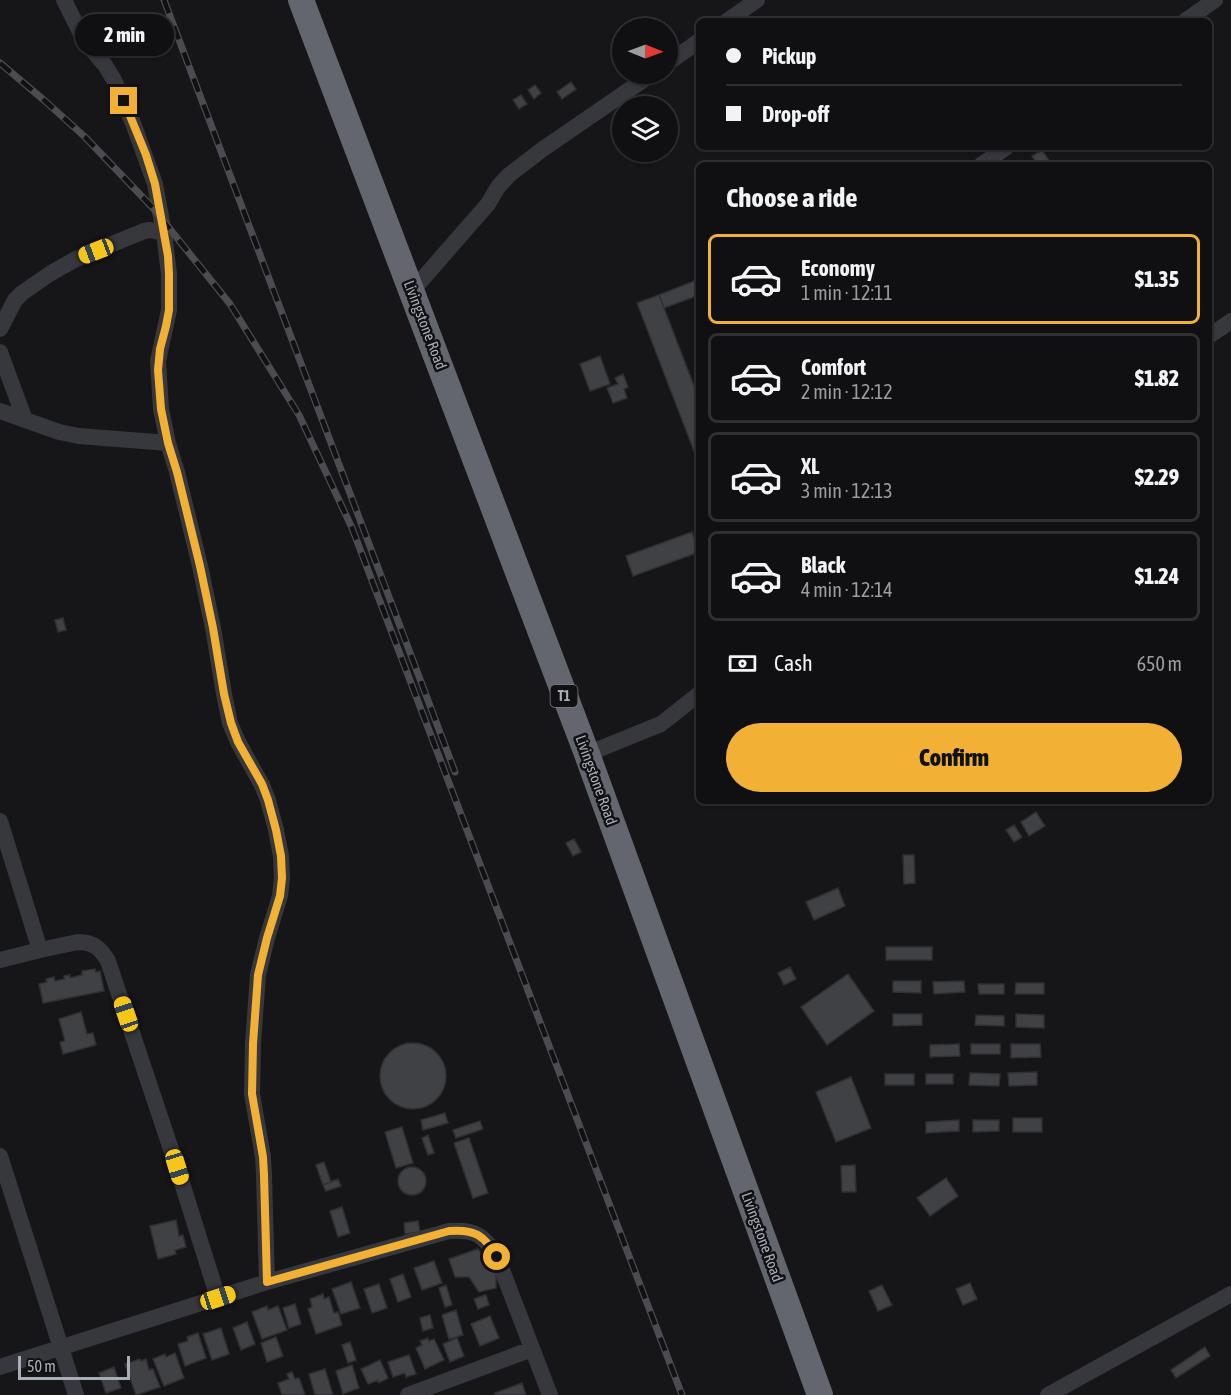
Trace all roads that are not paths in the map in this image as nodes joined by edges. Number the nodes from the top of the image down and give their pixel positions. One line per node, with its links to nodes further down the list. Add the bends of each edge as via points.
1 (64, 0): 12 (street, via 84,40 114,80 134,123 155,184)
2 (301, 0): 13 (highway, Livingstone Road / T1)
3 (757, 0): 5 (street)
4 (1215, 0): 6 (street)
5 (731, 18)
6 (1189, 18)
7 (696, 43): 8 (street)
8 (678, 56)
9 (637, 84): 13 (street, via 509,175)
10 (1003, 150): 11 (street)
11 (985, 162)
12 (164, 233): 15 (street, via 144,231 64,265 15,300); 20 (street, via 170,295 158,370)
13 (412, 291): 22 (highway, Livingstone Road / T1)
14 (1231, 321): 16 (street)
15 (0, 329)
16 (1212, 334)
17 (0, 352): 19 (street)
18 (0, 411): 19 (street)
19 (25, 420): 20 (street, via 79,436)
20 (168, 443): 27 (street, via 200,566 231,723 262,784 281,856 280,896 258,975 253,1044 252,1094 263,1157)
21 (696, 696): 22 (street, via 661,724)
22 (587, 754): 36 (highway, Livingstone Road / T1)
23 (0, 821): 24 (street)
24 (40, 950): 25 (street); 29 (street, via 85,942 97,946 108,962)
25 (0, 960)
26 (0, 1156): 30 (street)
27 (267, 1282): 29 (street); 31 (street, via 449,1231 471,1231 489,1244 497,1257)
28 (1231, 1294): 37 (street)
29 (218, 1298): 30 (street)
30 (61, 1348): 32 (street); 33 (street)
31 (532, 1349): 34 (street); 35 (street)
32 (0, 1367)
33 (76, 1395)
34 (408, 1395)
35 (550, 1395)
36 (820, 1395)
37 (1048, 1395)

